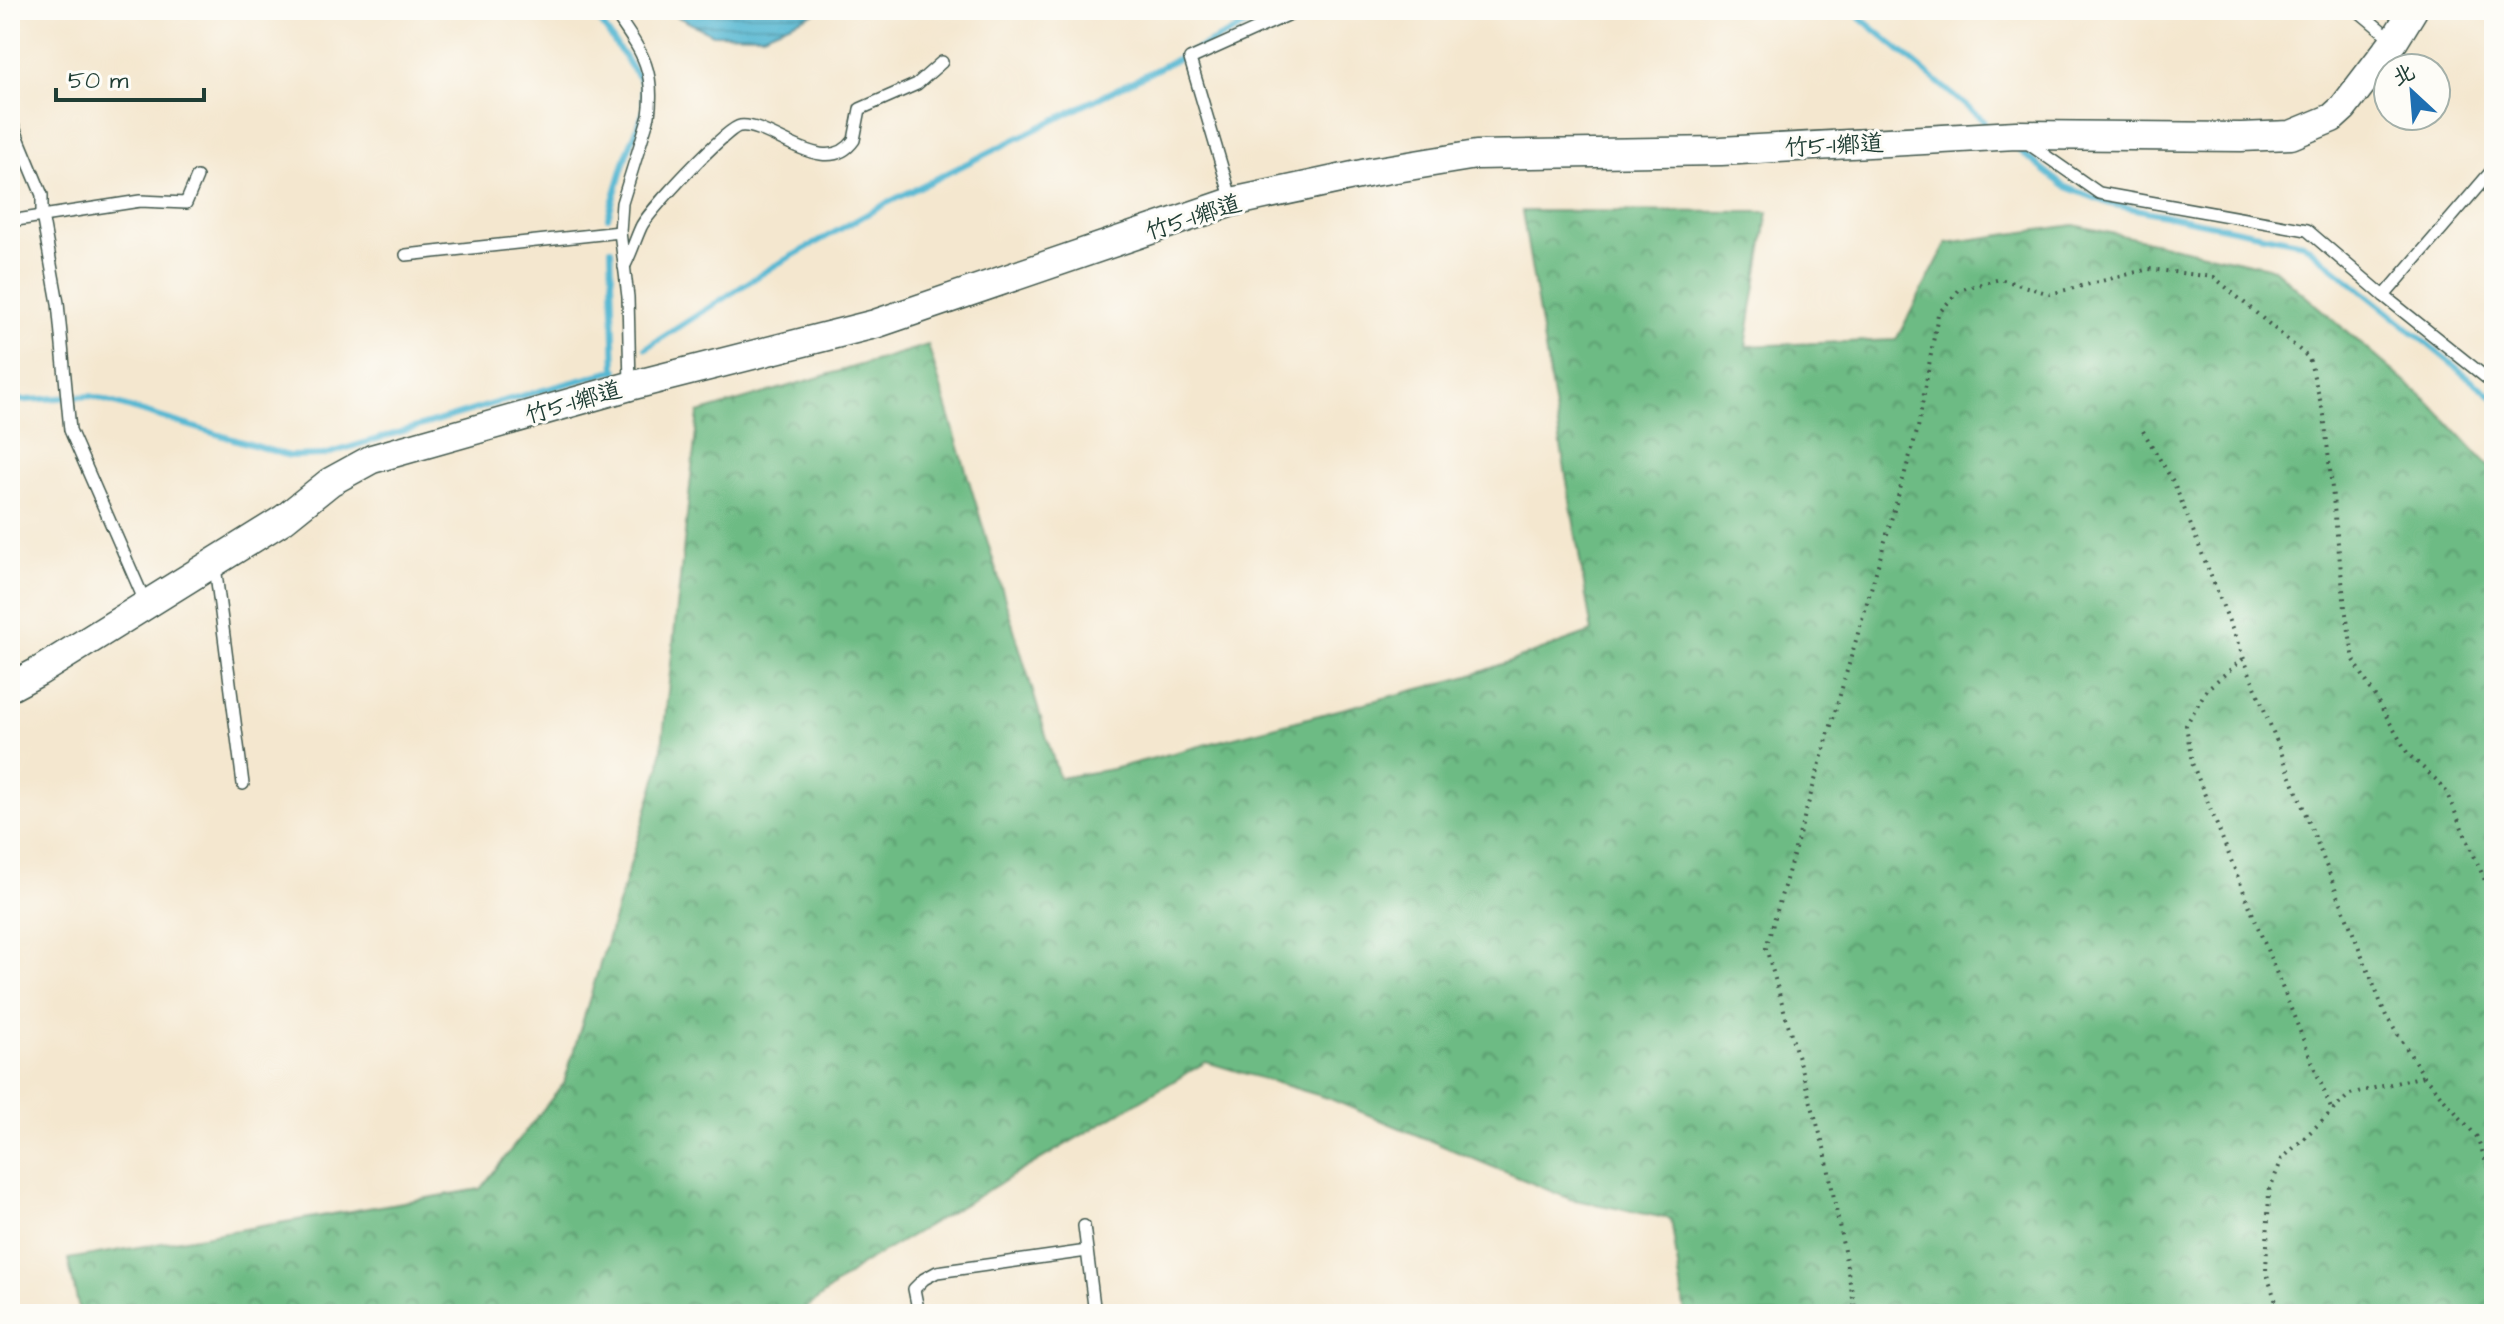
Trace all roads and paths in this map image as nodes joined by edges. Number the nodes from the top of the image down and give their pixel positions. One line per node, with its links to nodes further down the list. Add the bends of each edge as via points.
1 (613, 10): 14 (lane, via 648,65 651,102 627,182)
2 (1299, 10): 11 (lane, via 1190,59)
3 (2357, 10): 5 (lane)
4 (2413, 10): 5 (street, 竹5-1鄉道)
5 (2394, 41): 8 (street, 竹5-1鄉道, via 2343,108 2291,135)
6 (942, 62): 16 (lane, via 917,84 860,109 854,140 840,151 808,152 749,126 736,126 641,225)
7 (10, 118): 12 (lane, via 42,195)
8 (2016, 135): 11 (street, 竹5-1鄉道, via 1721,151 1476,155); 17 (lane, via 2099,193 2307,230)
9 (2494, 168): 17 (lane)
10 (197, 177): 12 (lane, via 186,203 140,201)
11 (1232, 202): 19 (street, 竹5-1鄉道, via 875,324)
12 (42, 215): 13 (lane); 22 (lane, via 58,303 70,430)
13 (10, 221)
14 (620, 232): 15 (lane); 16 (lane)
15 (406, 255)
16 (624, 267): 19 (lane)
17 (2384, 296): 18 (lane)
18 (2494, 384)
19 (630, 386): 21 (street, 竹5-1鄉道, via 372,459)
20 (2143, 431): 23 (path, via 2174,483)
21 (214, 562): 22 (street, 竹5-1鄉道); 25 (lane)
22 (146, 604): 24 (street, 竹5-1鄉道)
23 (2243, 659): 27 (path, via 2386,1016); 28 (path, via 2207,689 2186,725 2192,763)
24 (10, 687)
25 (243, 784)
26 (2494, 901): 34 (path, via 2444,787 2408,754 2354,660 2324,415 2309,358 2214,277 2149,269 2050,294 2000,279 1959,290 1938,314 1918,428 1766,948 1825,1151)
27 (2424, 1076): 28 (path, via 2350,1094); 29 (path, via 2477,1137)
28 (2332, 1111): 35 (path, via 2282,1159 2269,1191 2266,1272)
29 (2494, 1183)
30 (1084, 1226): 31 (lane)
31 (1087, 1251): 32 (lane, via 937,1272 914,1289); 33 (lane)
32 (919, 1314)
33 (1095, 1314)
34 (1856, 1314)
35 (2284, 1314)

